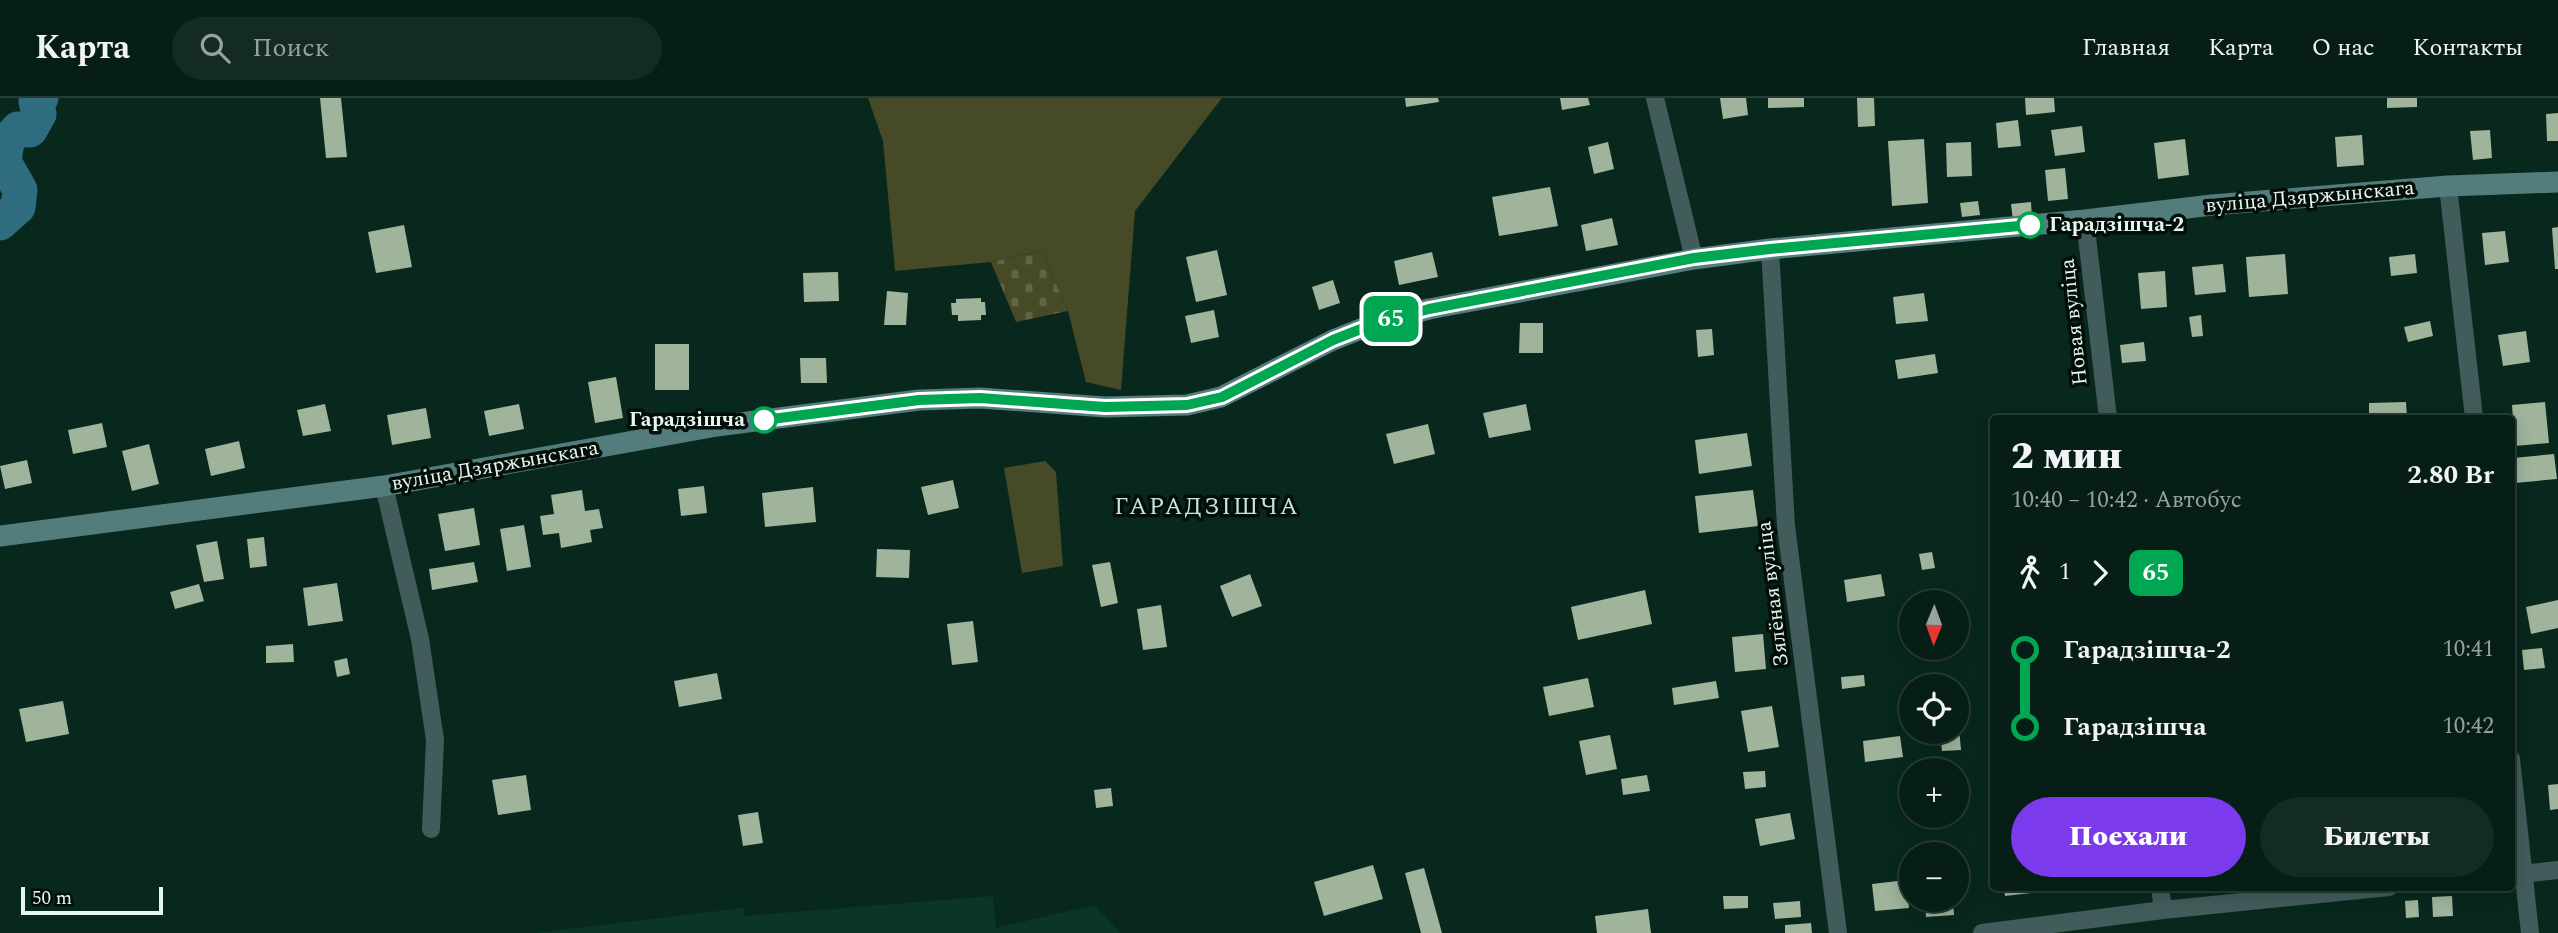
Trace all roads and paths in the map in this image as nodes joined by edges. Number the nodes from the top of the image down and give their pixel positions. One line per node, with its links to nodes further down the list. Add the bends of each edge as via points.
1 (1655, 98): 6 (street)
2 (2558, 182): 3 (street, вуліца Дзяржынскага)
3 (2448, 186): 4 (street, вуліца Дзяржынскага); 8 (street)
4 (2085, 220): 5 (street, вуліца Дзяржынскага); 7 (street, Новая вуліца)
5 (1770, 249): 6 (street, вуліца Дзяржынскага); 18 (street, Зялёная вуліца, via 1786,526)
6 (1694, 258): 9 (street, вуліца Дзяржынскага, via 1376,323 1222,397 1187,405 919,400 717,426)
7 (2108, 415)
8 (2474, 415)
9 (384, 486): 10 (street, вуліца Дзяржынскага); 12 (street, via 420,639 435,740)
10 (0, 536)
11 (2515, 825): 14 (street)
12 (431, 829)
13 (2558, 870): 14 (street)
14 (2518, 874): 20 (street)
15 (2161, 891): 17 (street)
16 (2350, 891): 17 (street)
17 (2163, 910): 19 (street)
18 (1839, 933)
19 (1982, 933)
20 (2530, 933)

